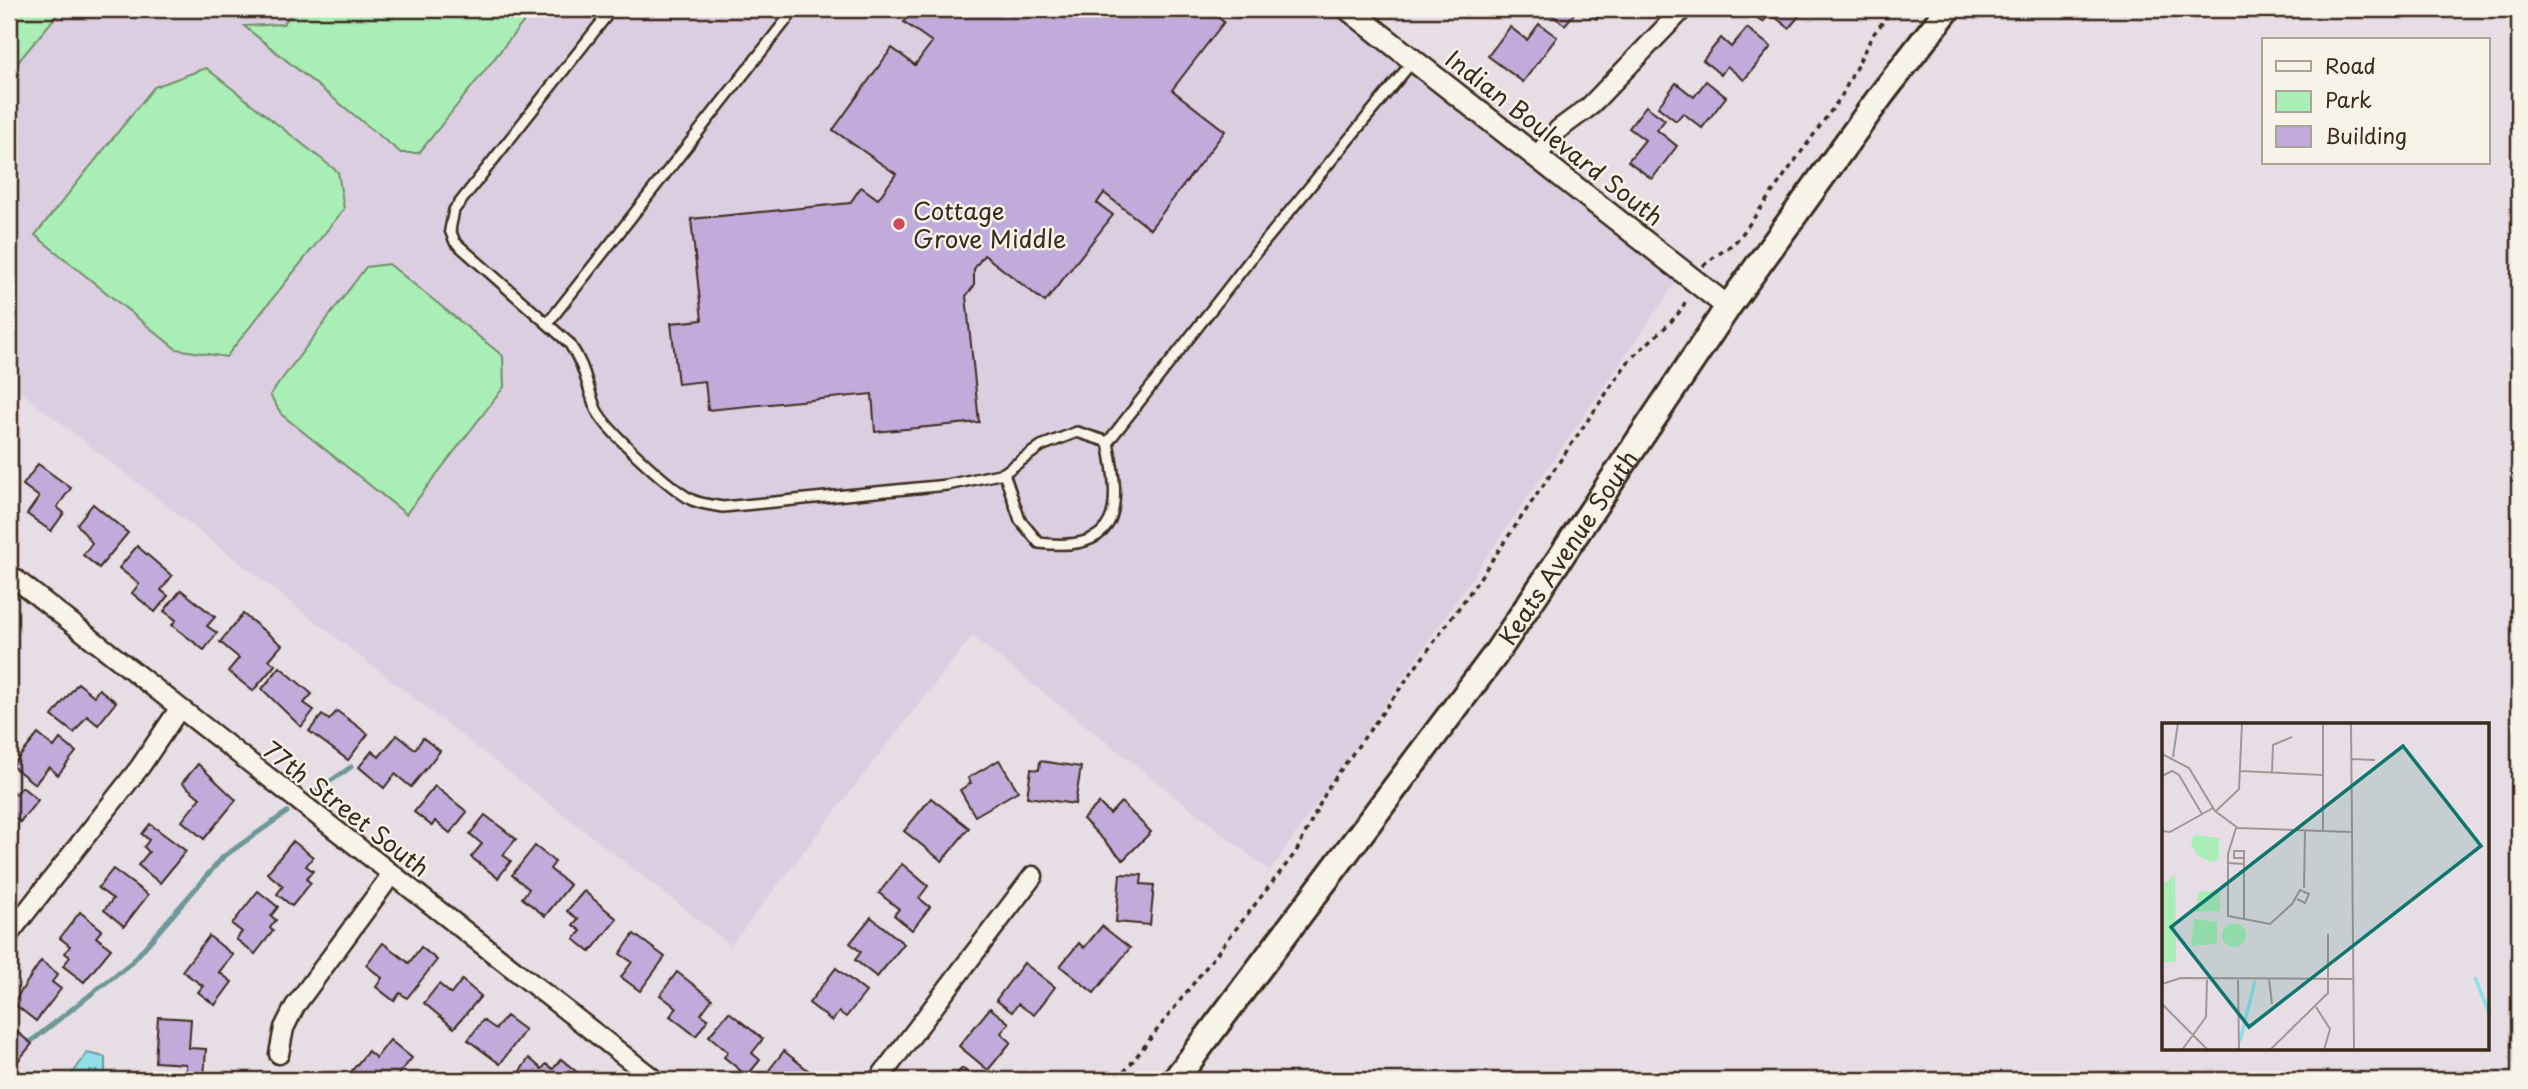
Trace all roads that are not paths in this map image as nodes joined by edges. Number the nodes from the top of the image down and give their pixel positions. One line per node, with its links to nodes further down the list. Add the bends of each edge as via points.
1 (611, 9): 9 (lane, via 451,219 455,242)
2 (795, 9): 9 (lane)
3 (1348, 9): 6 (street, Indian Boulevard South)
4 (1682, 9): 7 (street)
5 (1948, 9): 8 (main road, Keats Avenue South)
6 (1415, 59): 7 (street, Indian Boulevard South); 10 (lane, via 1257,251)
7 (1537, 156): 8 (street, Indian Boulevard South)
8 (1728, 307): 20 (main road, Keats Avenue South, via 1495,655)
9 (548, 323): 11 (lane, via 579,358 595,407 608,428 689,498 701,503 723,507 934,487)
10 (1108, 443): 11 (lane, via 1077,432 1041,446); 11 (lane, via 1116,504 1108,523 1091,541 1070,547 1039,543 1020,520)
11 (1004, 473)
12 (9, 574): 13 (street, 77th Street South)
13 (179, 709): 14 (street, 77th Street South); 16 (street, via 140,767)
14 (392, 874): 17 (street, via 295,1006); 18 (street, 77th Street South)
15 (1033, 876): 19 (street)
16 (9, 934)
17 (279, 1054)
18 (655, 1080)
19 (878, 1080)
20 (1175, 1080)

